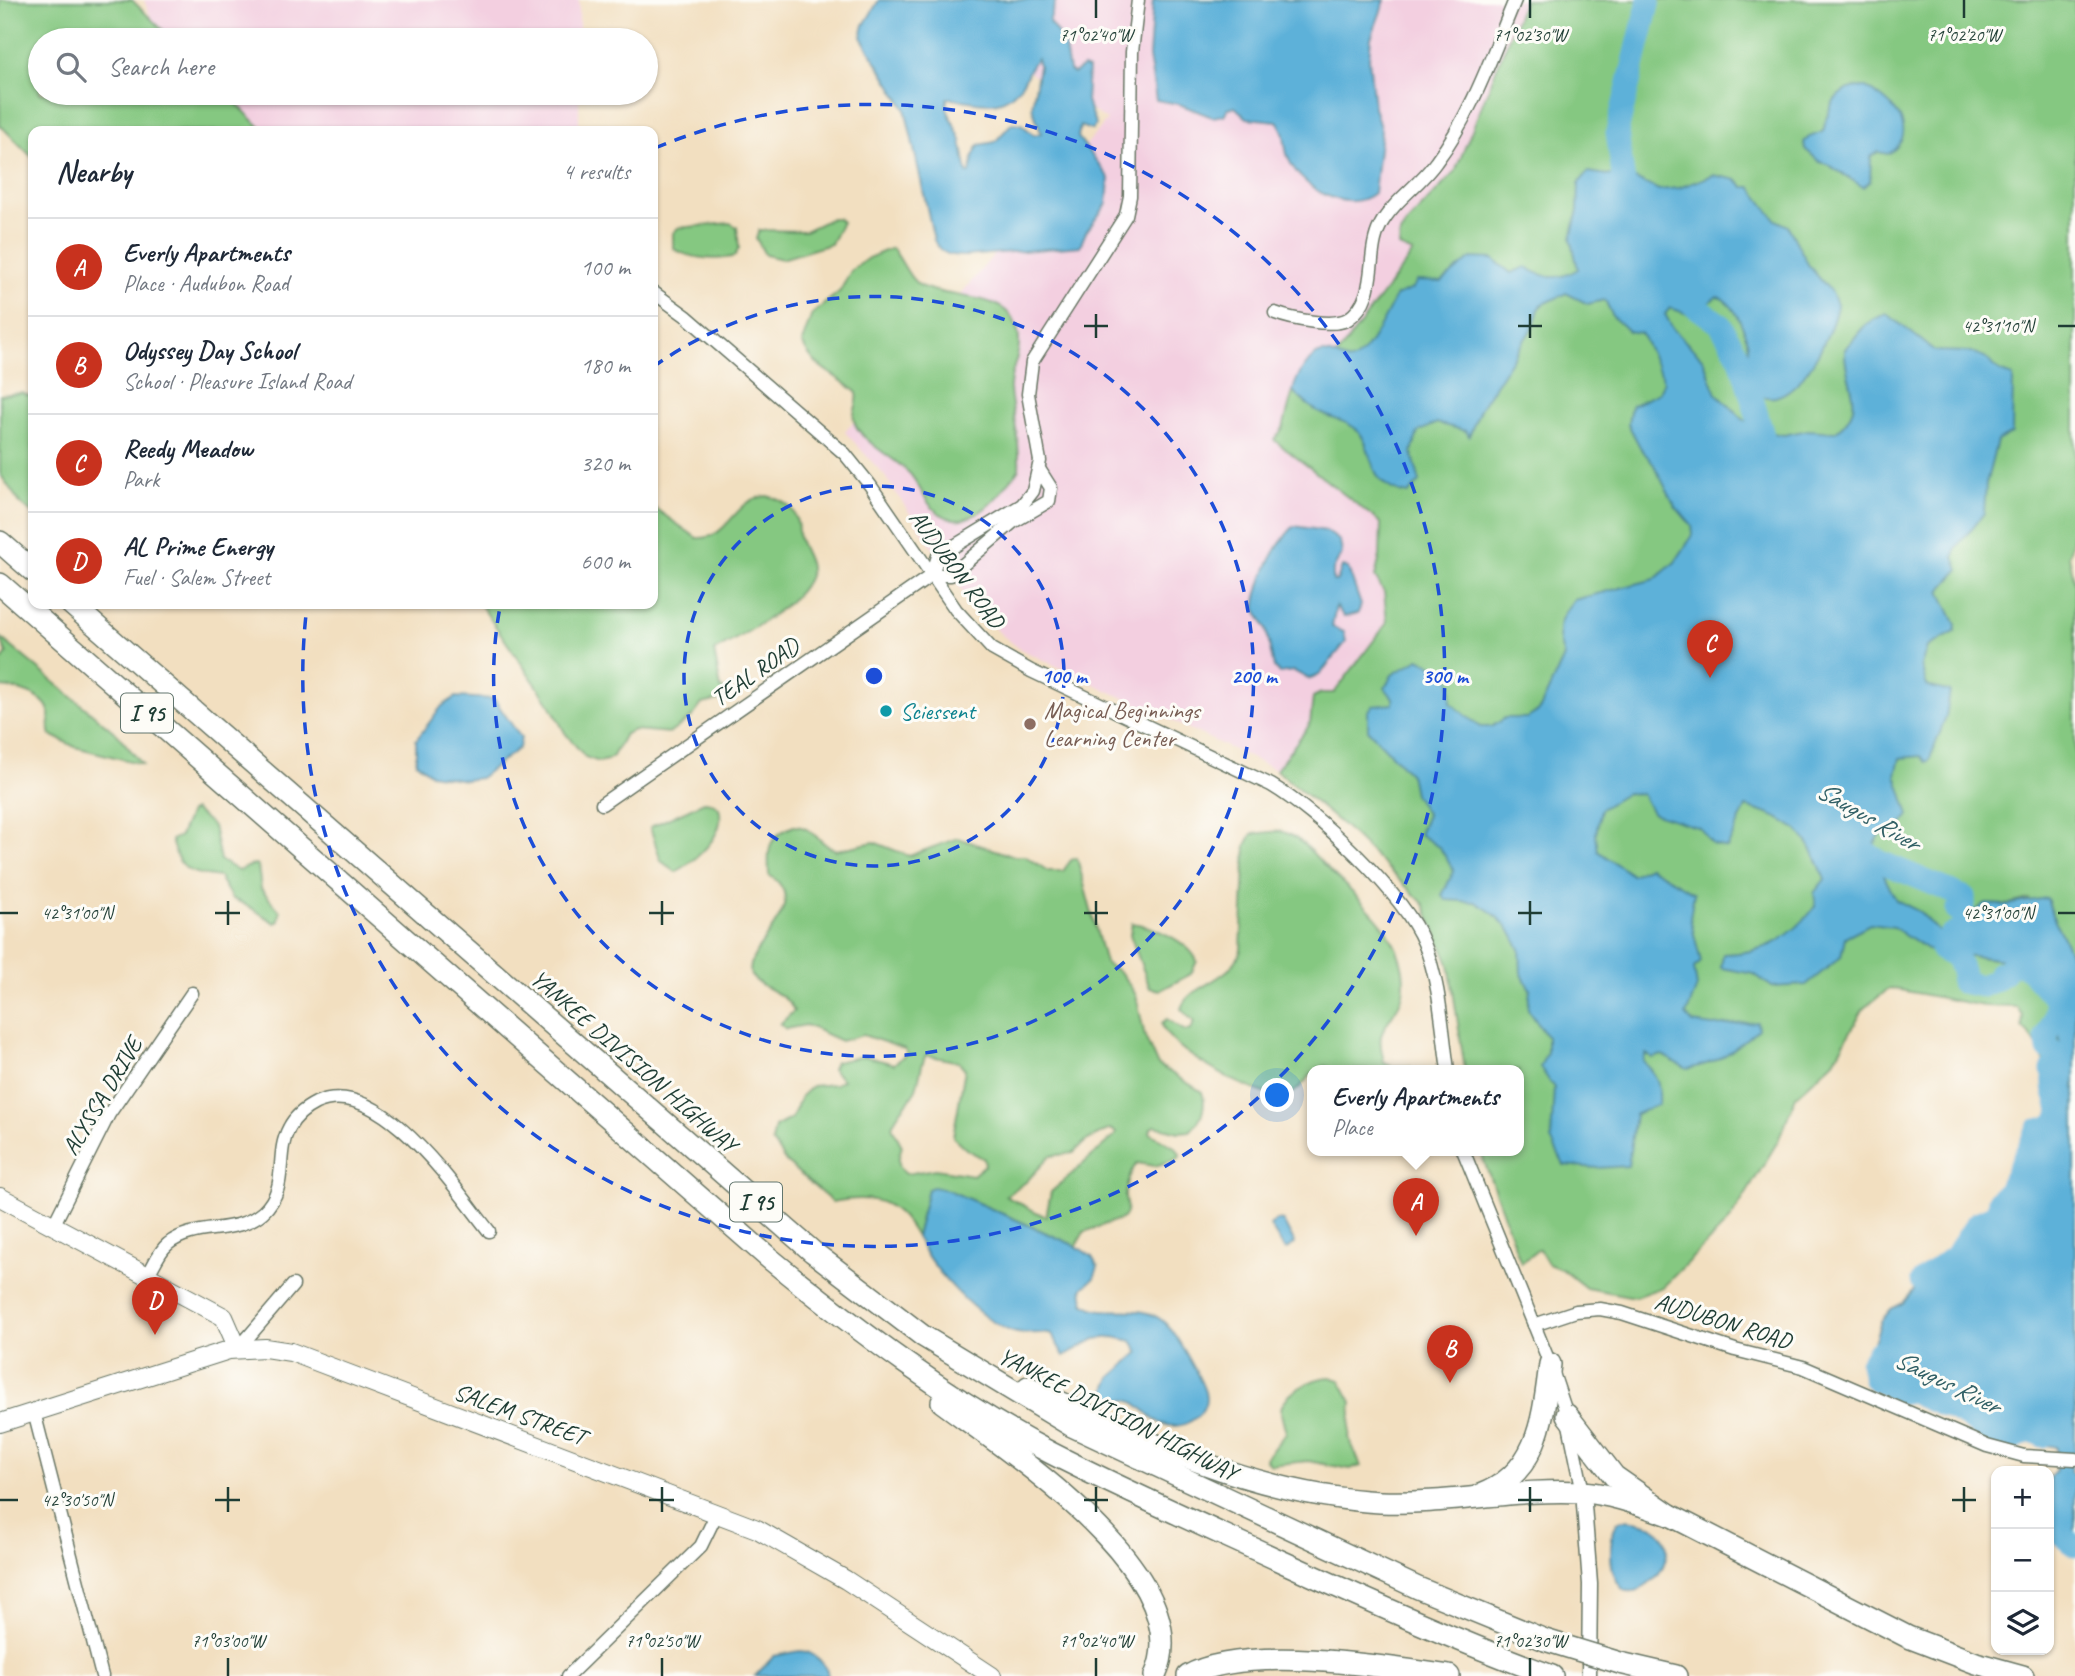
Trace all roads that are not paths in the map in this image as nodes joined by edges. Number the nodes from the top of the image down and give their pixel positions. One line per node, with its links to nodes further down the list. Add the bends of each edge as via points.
1 (1138, 0): 5 (street, via 1132,52 1129,204 1122,224 1032,362 1028,394)
2 (1515, 0): 4 (street, via 1454,136 1415,188 1381,223 1370,281 1359,307 1347,319 1335,322)
3 (658, 296): 8 (street, AUDUBON ROAD, via 845,454)
4 (1275, 313)
5 (1040, 468): 8 (street, via 1035,487 1022,505 938,556); 8 (street, via 1051,488 1049,501 1013,522 951,575)
6 (0, 542): 7 (highway)
7 (28, 567)
8 (932, 575): 13 (street, TEAL ROAD); 15 (street, AUDUBON ROAD, via 968,625 992,649 1271,785 1295,800 1352,854 1405,909 1419,931 1436,986)
9 (0, 584): 10 (highway, I 95)
10 (28, 609)
11 (29, 609): 23 (highway, I 95)
12 (77, 609): 24 (highway, YANKEE DIVISION HIGHWAY / I 95, via 813,1252)
13 (602, 804)
14 (192, 993): 18 (street, ALYSSA DRIVE, via 109,1114)
15 (1447, 1065)
16 (1465, 1156): 22 (street)
17 (0, 1198): 18 (main road)
18 (54, 1224): 20 (main road)
19 (489, 1231): 20 (street, via 429,1158 389,1121 360,1102 329,1099 295,1118 286,1134 278,1192 261,1214 233,1227 174,1240)
20 (148, 1275): 25 (main road, via 224,1317)
21 (293, 1285): 25 (street)
22 (1534, 1325): 26 (street); 30 (street, AUDUBON ROAD, via 1576,1311 1622,1312 1735,1350 1803,1367 1987,1446 2013,1454)
23 (852, 1326): 38 (highway, via 922,1387 1059,1491 1116,1548 1145,1586 1158,1614 1163,1647); 41 (highway, I 95, via 930,1380 1050,1452 1461,1642)
24 (923, 1336): 32 (highway, via 1100,1422 1258,1482 1343,1499); 43 (highway, YANKEE DIVISION HIGHWAY / I 95, bridge, via 1072,1426 1418,1588 1545,1640)
25 (238, 1349): 27 (main road, SALEM STREET); 33 (main road, SALEM STREET, via 274,1349 308,1357)
26 (1550, 1364): 28 (street); 32 (highway, via 1542,1425 1531,1454 1495,1488)
27 (34, 1412): 29 (main road, SALEM STREET); 35 (street)
28 (1567, 1415): 31 (street); 34 (highway, via 1614,1476)
29 (0, 1423)
30 (2075, 1459)
31 (1583, 1492): 32 (highway); 34 (highway); 42 (street, via 1590,1584)
32 (1454, 1501)
33 (717, 1513): 36 (street, via 701,1546); 37 (main road, SALEM STREET, via 800,1552)
34 (1670, 1515): 44 (highway, via 1908,1637)
35 (102, 1676)
36 (568, 1676)
37 (992, 1676)
38 (1155, 1676)
39 (1188, 1676): 40 (highway, via 1215,1664 1255,1660)
40 (1449, 1676)
41 (1552, 1676)
42 (1589, 1676)
43 (1676, 1676)
44 (2023, 1676)

